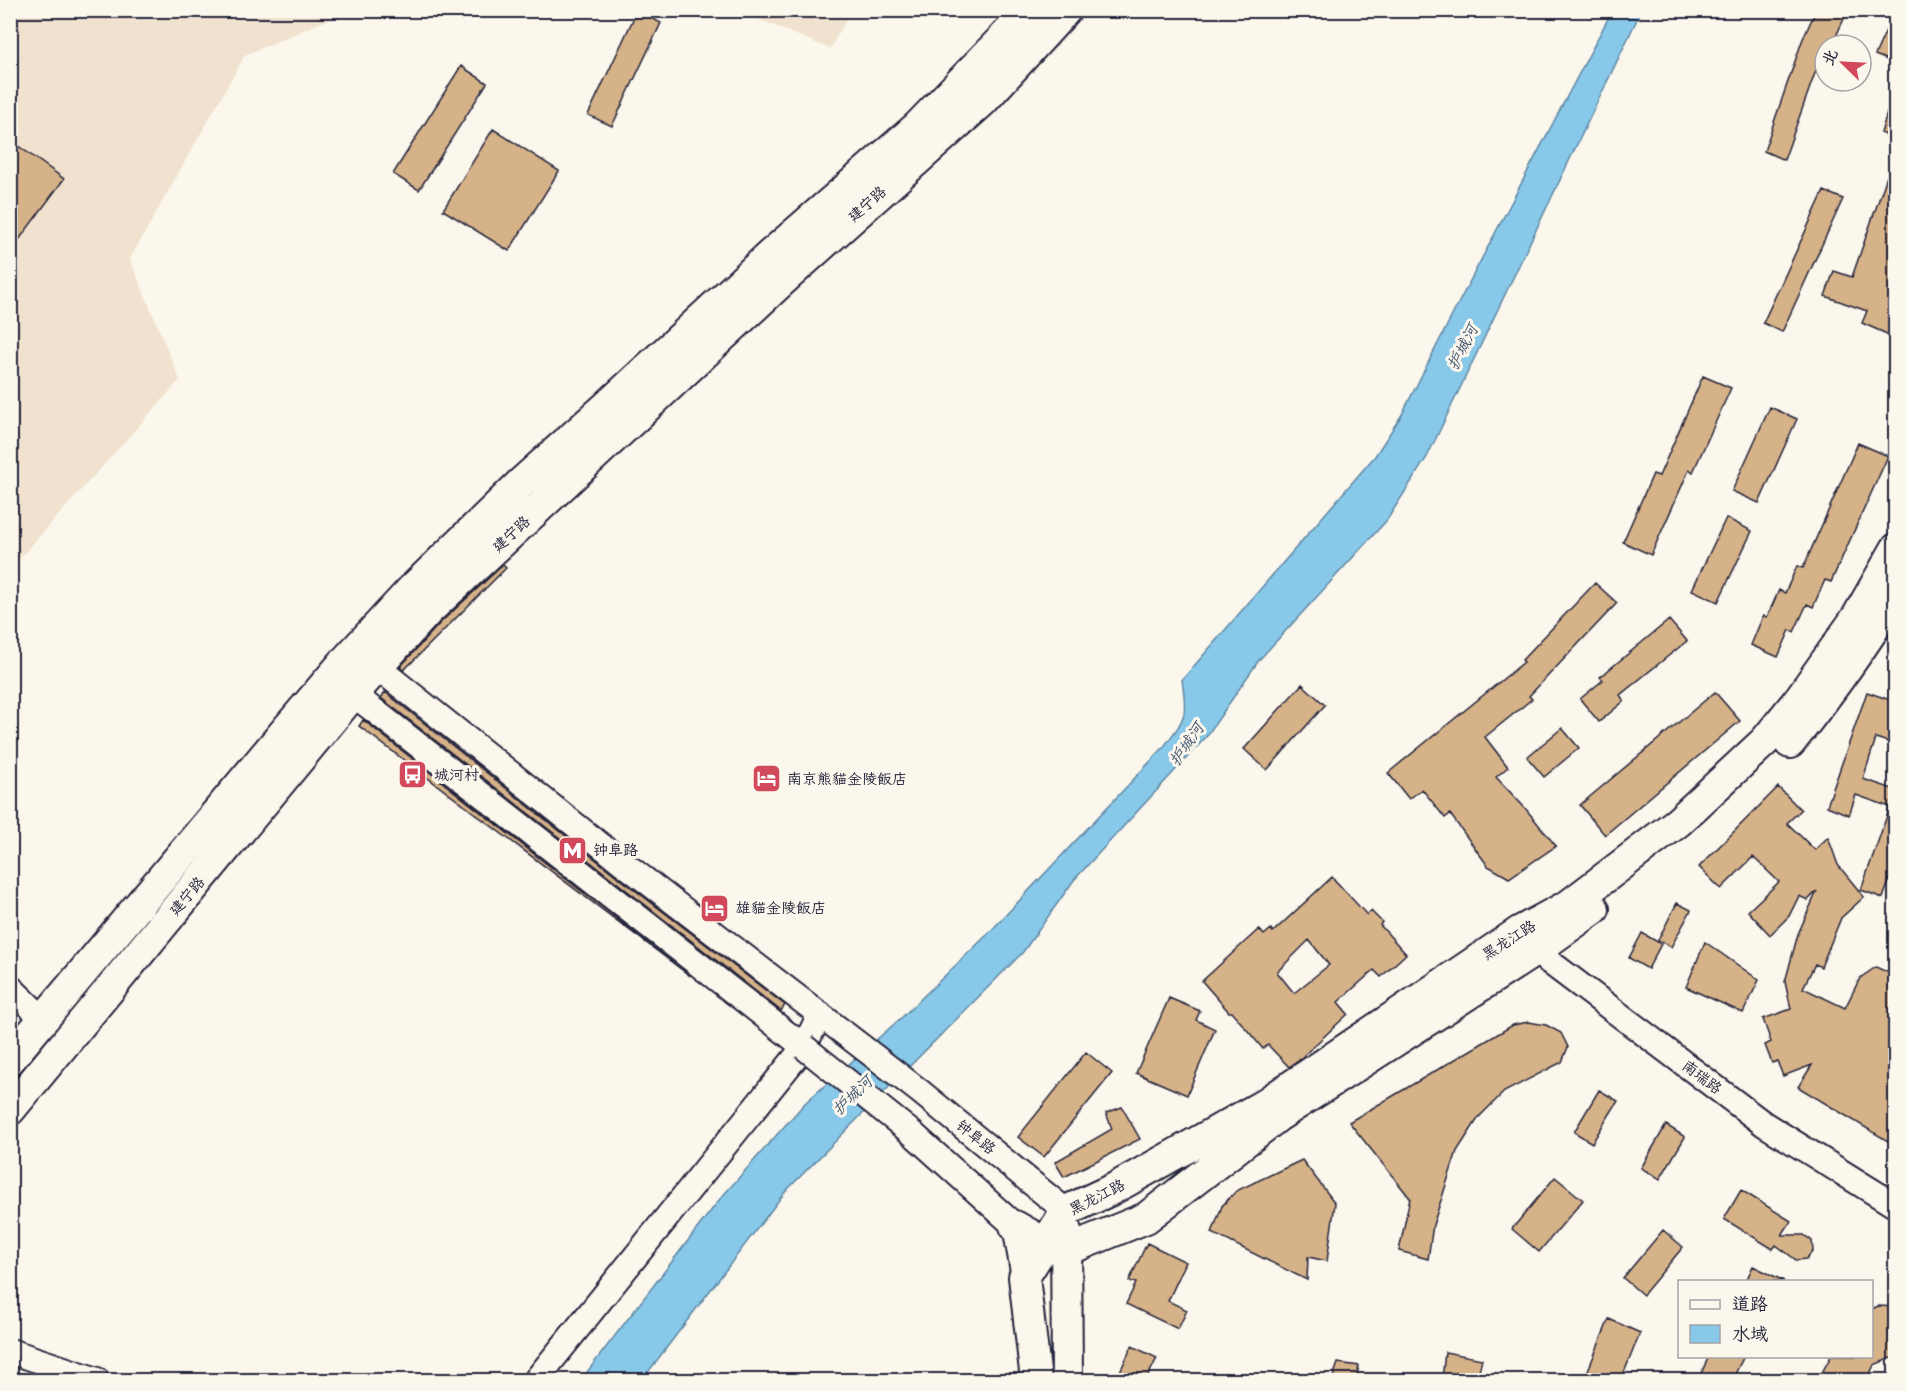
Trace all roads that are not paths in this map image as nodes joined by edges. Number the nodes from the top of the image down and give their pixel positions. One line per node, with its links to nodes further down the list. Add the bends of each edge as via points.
1 (1030, 10): 5 (main road, 建宁路, via 918,126 771,254 521,483)
2 (1066, 10): 6 (main road, 建宁路, via 982,100 447,594)
3 (1896, 549): 8 (main road, 黑龙江路, via 1857,617 1765,741 1678,822)
4 (1896, 594): 8 (main road, 黑龙江路, via 1818,709 1784,751 1697,832)
5 (344, 662): 6 (street); 7 (street); 11 (main road, 建宁路)
6 (378, 667): 7 (main road, 建宁路); 10 (street, 钟阜路)
7 (353, 694): 12 (street); 14 (main road, 建宁路)
8 (1527, 942): 15 (street, 南瑞路, via 1764,1124); 16 (main road, 黑龙江路, via 1263,1105 1113,1189); 18 (main road, 黑龙江路, via 1277,1117 1146,1218)
9 (10, 987): 11 (street)
10 (820, 1014): 12 (street); 16 (street, 钟阜路)
11 (43, 1019): 13 (main road, 建宁路)
12 (804, 1047): 17 (street, bridge, via 913,1134); 22 (street)
13 (10, 1059)
14 (10, 1110)
15 (1896, 1206)
16 (1065, 1211): 18 (main road)
17 (1015, 1226): 18 (main road); 19 (street)
18 (1056, 1247): 19 (main road); 24 (main road)
19 (1024, 1277): 23 (main road)
20 (10, 1351): 21 (street)
21 (97, 1380)
22 (536, 1380)
23 (1036, 1380)
24 (1067, 1380)

